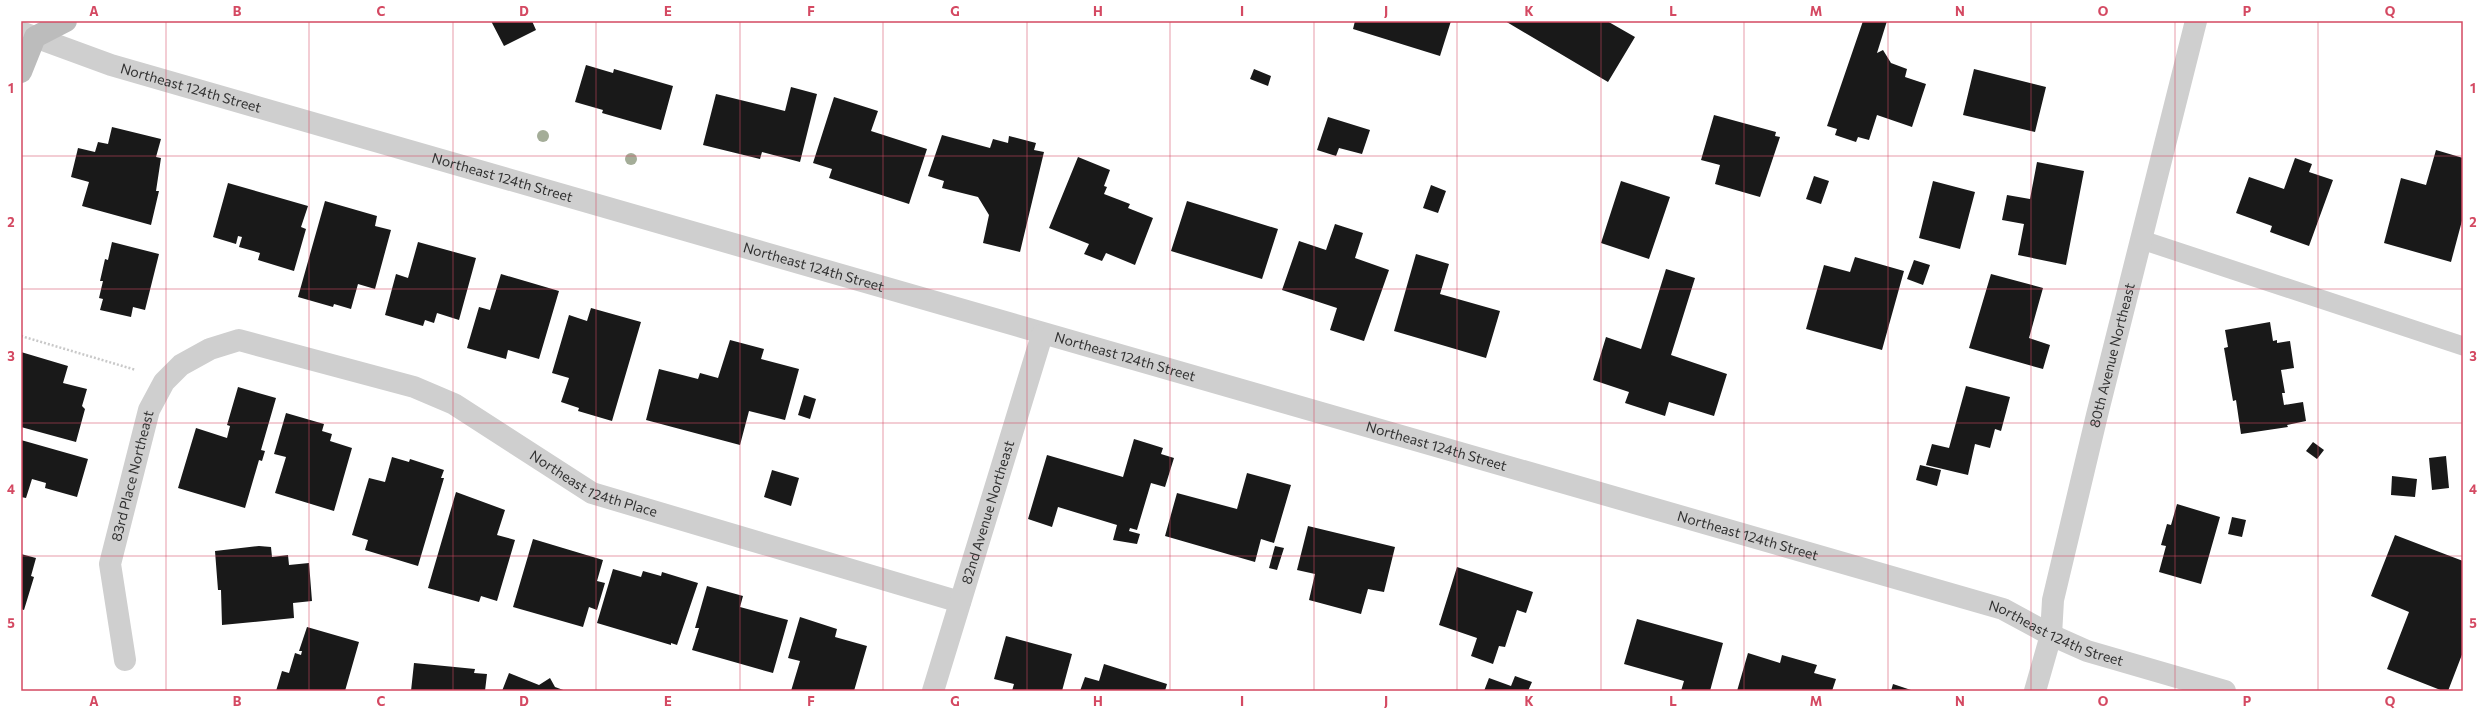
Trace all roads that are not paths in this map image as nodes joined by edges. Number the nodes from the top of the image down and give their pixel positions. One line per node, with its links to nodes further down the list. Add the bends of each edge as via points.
1 (66, 21): 3 (street)
2 (2196, 21): 5 (street, 80th Avenue Northeast)
3 (30, 30): 4 (street); 6 (street, Northeast 124th Street, via 111,65)
4 (21, 72)
5 (2142, 240): 8 (lane); 10 (street, 80th Avenue Northeast, via 2053,600)
6 (1042, 334): 9 (street, 82nd Avenue Northeast); 10 (street, Northeast 124th Street, via 2003,609)
7 (240, 340): 9 (street, Northeast 124th Place, via 414,387 454,404 592,493); 11 (street, 83rd Place Northeast, via 210,349 181,365 164,382 149,410 110,564)
8 (2463, 346)
9 (960, 602): 12 (street, 82nd Avenue Northeast)
10 (2051, 635): 13 (street, 80th Avenue Northeast); 14 (street, Northeast 124th Street, via 2087,651)
11 (125, 660)
12 (934, 691)
13 (2035, 691)
14 (2225, 691)

